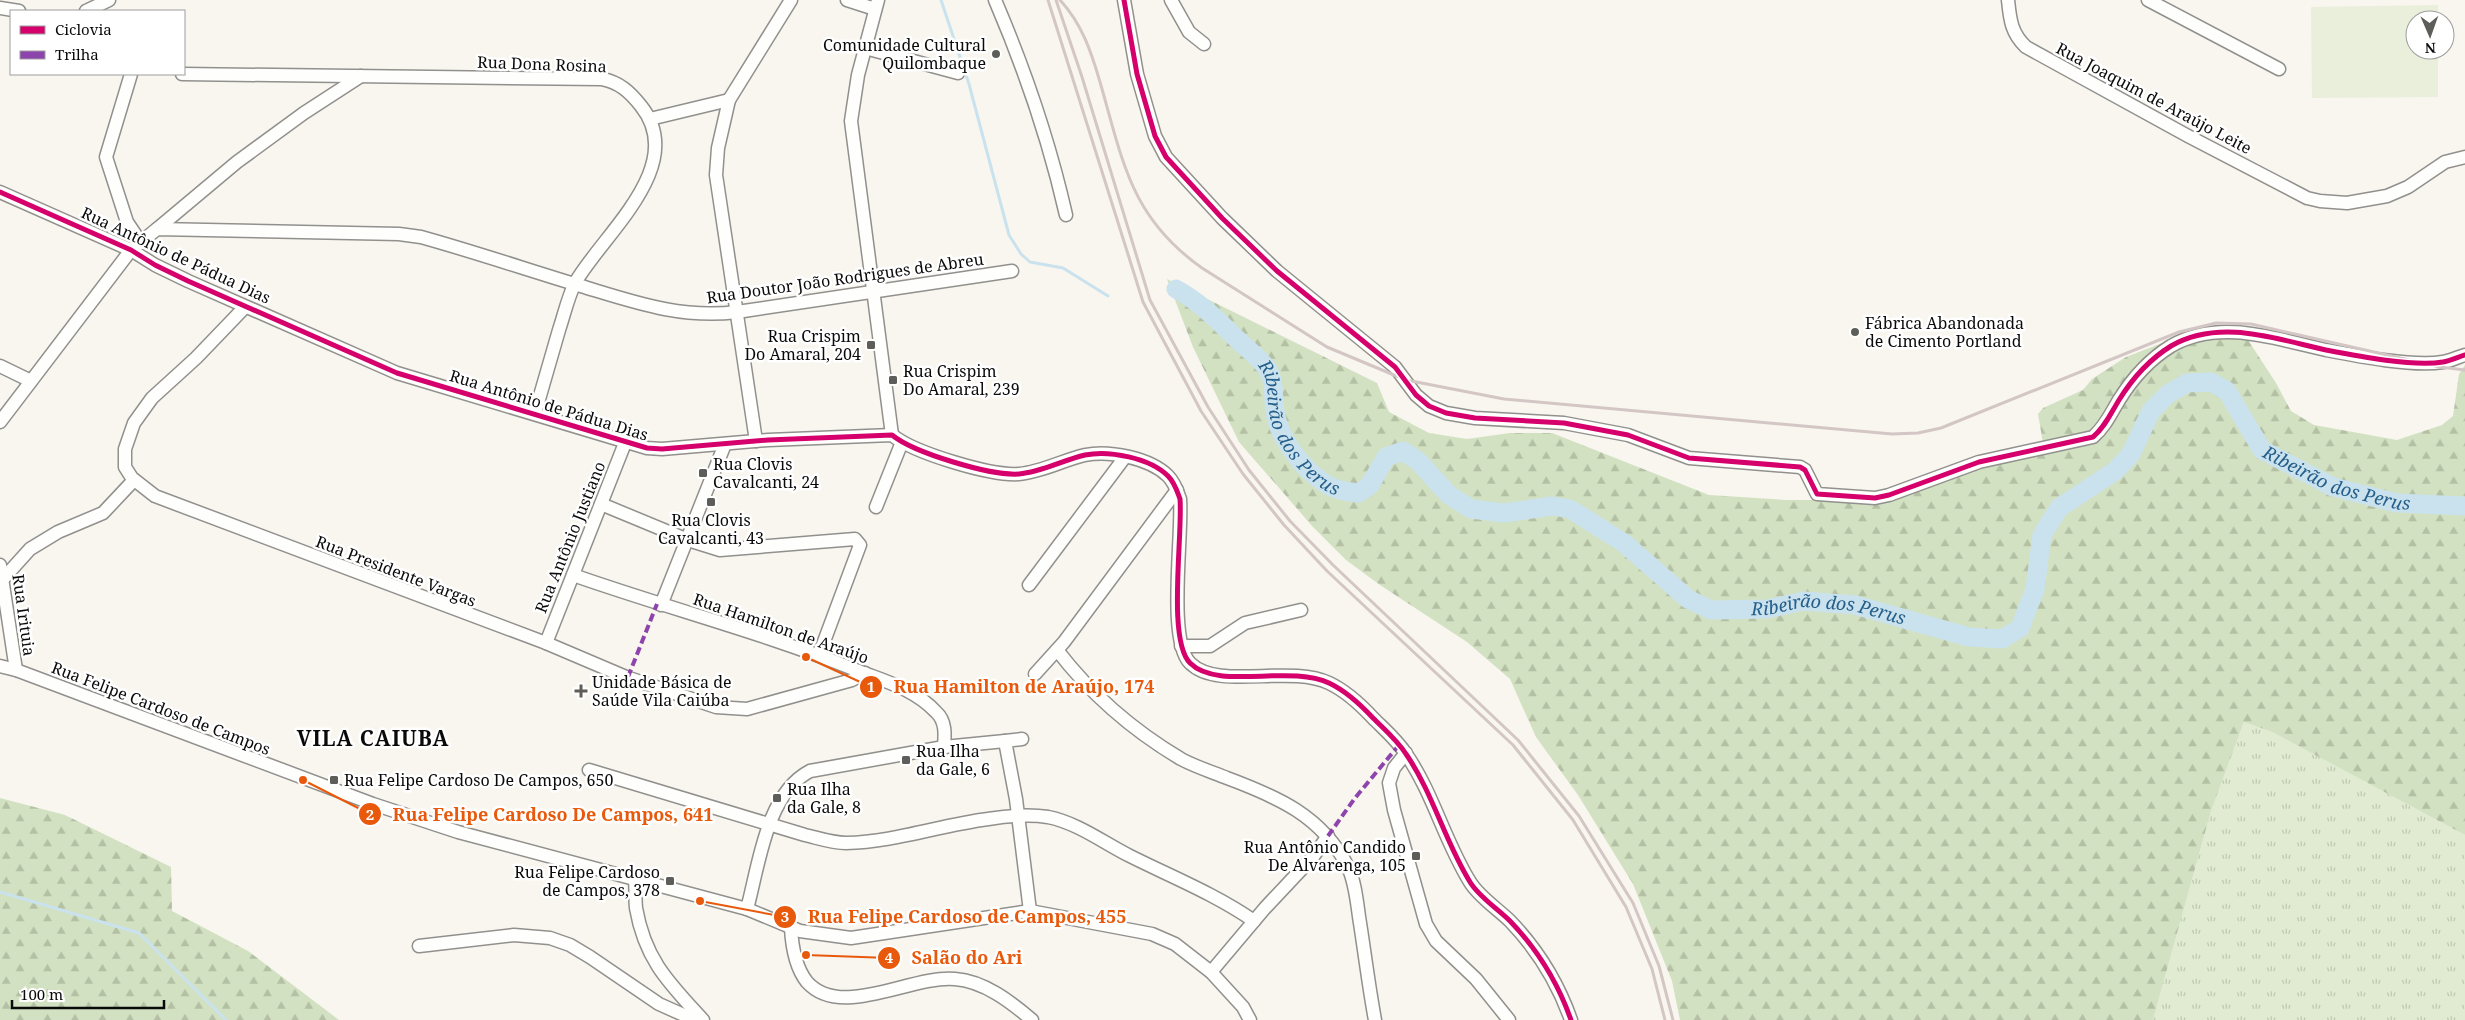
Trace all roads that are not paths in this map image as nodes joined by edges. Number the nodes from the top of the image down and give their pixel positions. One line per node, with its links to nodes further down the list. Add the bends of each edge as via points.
1 (108, 0): 10 (street)
2 (791, 0): 18 (street)
3 (847, 0): 9 (street)
4 (995, 0): 22 (street, via 1036,105)
5 (1124, 0): 30 (street, via 1138,74 1155,136 1166,157 1277,271 1395,367 1416,395 1429,406 1446,413 1475,418 1564,423 1628,436 1689,458 1800,467 1805,470 1817,494 1875,498 1980,462 2093,437 2143,369 2171,346 2197,335 2245,332 2329,350 2419,362 2443,362)
6 (1171, 0): 11 (street, via 1188,32)
7 (2008, 0): 20 (street, Rua Joaquim de Araújo Leite, via 2015,36 2026,47 2307,198 2347,203 2388,196 2400,192 2445,162)
8 (2148, 0): 13 (street)
9 (876, 4): 12 (street)
10 (88, 10)
11 (1204, 44)
12 (865, 48): 14 (street); 27 (street, via 851,121)
13 (2278, 69)
14 (958, 73)
15 (185, 74): 17 (street, Rua Dona Rosina)
16 (131, 75): 24 (street, via 106,158)
17 (361, 76): 19 (street, Rua Dona Rosina, via 611,80 626,90); 23 (street, via 237,162)
18 (729, 100): 19 (street); 29 (street, via 718,148 716,175)
19 (650, 119): 26 (street, Rua Dona Rosina, via 655,159 649,176)
20 (2465, 156)
21 (0, 192): 24 (street, Rua Antônio de Pádua Dias)
22 (1066, 215)
23 (157, 229): 24 (street); 26 (street, Rua Doutor João Rodrigues de Abreu, via 422,237)
24 (136, 247): 28 (street, Rua Antônio de Pádua Dias, via 158,267); 32 (street)
25 (1012, 272): 27 (street, Rua Doutor João Rodrigues de Abreu)
26 (574, 284): 29 (street, Rua Doutor João Rodrigues de Abreu, via 672,312); 33 (street, Rua Dona Rosina)
27 (873, 292): 29 (street, Rua Doutor João Rodrigues de Abreu); 35 (street)
28 (245, 307): 33 (street, Rua Antônio de Pádua Dias, via 398,373); 40 (street, Rua Presidente Vargas, via 140,411 125,449 125,467)
29 (737, 312): 36 (street)
30 (2465, 355)
31 (0, 366): 32 (street)
32 (31, 381): 34 (street)
33 (535, 413): 37 (street, Rua Antônio de Pádua Dias)
34 (0, 422)
35 (897, 439): 36 (street, Rua Antônio de Pádua Dias); 39 (street, Rua Antônio de Pádua Dias, via 973,467 1003,473 1032,471 1086,455); 43 (street)
36 (756, 441): 38 (street, Rua Antônio de Pádua Dias)
37 (625, 442): 38 (street, Rua Antônio de Pádua Dias, via 662,449); 42 (street, Rua Antônio Justiano)
38 (725, 444): 44 (street)
39 (1124, 457): 41 (street, Rua Antônio de Pádua Dias, via 1158,468); 48 (street)
40 (134, 480): 47 (street, via 103,513 58,532 30,549); 51 (street, Rua Presidente Vargas, via 163,500)
41 (1177, 490): 52 (street, via 1181,510 1177,607); 53 (street)
42 (601, 504): 44 (street); 46 (street, Rua Antônio Justiano)
43 (876, 507)
44 (688, 540): 49 (street); 54 (street, via 720,550 855,539 860,545)
45 (0, 565): 47 (street, Rua Irituia)
46 (573, 575): 49 (street, Rua Hamilton de Araújo); 51 (street, Rua Antônio Justiano)
47 (3, 579): 56 (street, Rua Irituia)
48 (1029, 585)
49 (661, 605): 54 (street, Rua Hamilton de Araújo)
50 (1301, 610): 52 (street, via 1245,623 1210,646)
51 (546, 643): 57 (street, Rua Presidente Vargas, via 626,677 732,709 747,709 800,696)
52 (1181, 646): 62 (street, via 1190,663 1212,675 1300,676 1331,684 1358,703)
53 (1057, 650): 58 (street); 66 (street, via 1096,692 1145,736 1183,760 1286,804 1314,821)
54 (819, 655): 57 (street, Rua Hamilton de Araújo)
55 (0, 666): 56 (street, Rua Felipe Cardoso de Campos)
56 (16, 670): 67 (street, Rua Felipe Cardoso de Campos, via 373,804 458,832)
57 (865, 673): 61 (street, Rua Hamilton de Araújo, via 922,699 938,713 945,731)
58 (1035, 674)
59 (1022, 739): 60 (street)
60 (1005, 742): 61 (street); 64 (street)
61 (944, 747): 65 (street, via 810,771 790,786)
62 (1406, 753): 79 (street, via 1394,768 1389,783 1426,924 1436,941 1476,980); 80 (street, via 1470,883 1527,940 1556,983)
63 (589, 770): 65 (street)
64 (1017, 816): 65 (street, via 845,843); 69 (street); 70 (street, via 1049,818 1079,829 1212,894)
65 (769, 825): 68 (street)
66 (1328, 836): 70 (street); 78 (street, via 1348,868 1355,891)
67 (635, 881): 68 (street, Rua Felipe Cardoso de Campos); 75 (street, via 638,919 651,957)
68 (747, 909): 71 (street, Rua Felipe Cardoso de Campos)
69 (1030, 912): 71 (street, Rua Felipe Cardoso de Campos, via 851,938); 73 (street, Rua Felipe Cardoso de Campos, via 1164,938)
70 (1254, 921): 73 (street)
71 (791, 928): 76 (street, via 794,954 802,976 812,990 827,998 854,1000 939,978 957,979 990,990)
72 (419, 946): 74 (street, via 514,935 550,938 590,957 659,1004)
73 (1211, 972): 77 (street, Rua Felipe Cardoso de Campos, via 1237,1000)
74 (695, 1020)
75 (703, 1020)
76 (1032, 1020)
77 (1250, 1020)
78 (1374, 1020)
79 (1508, 1020)
80 (1572, 1020)

